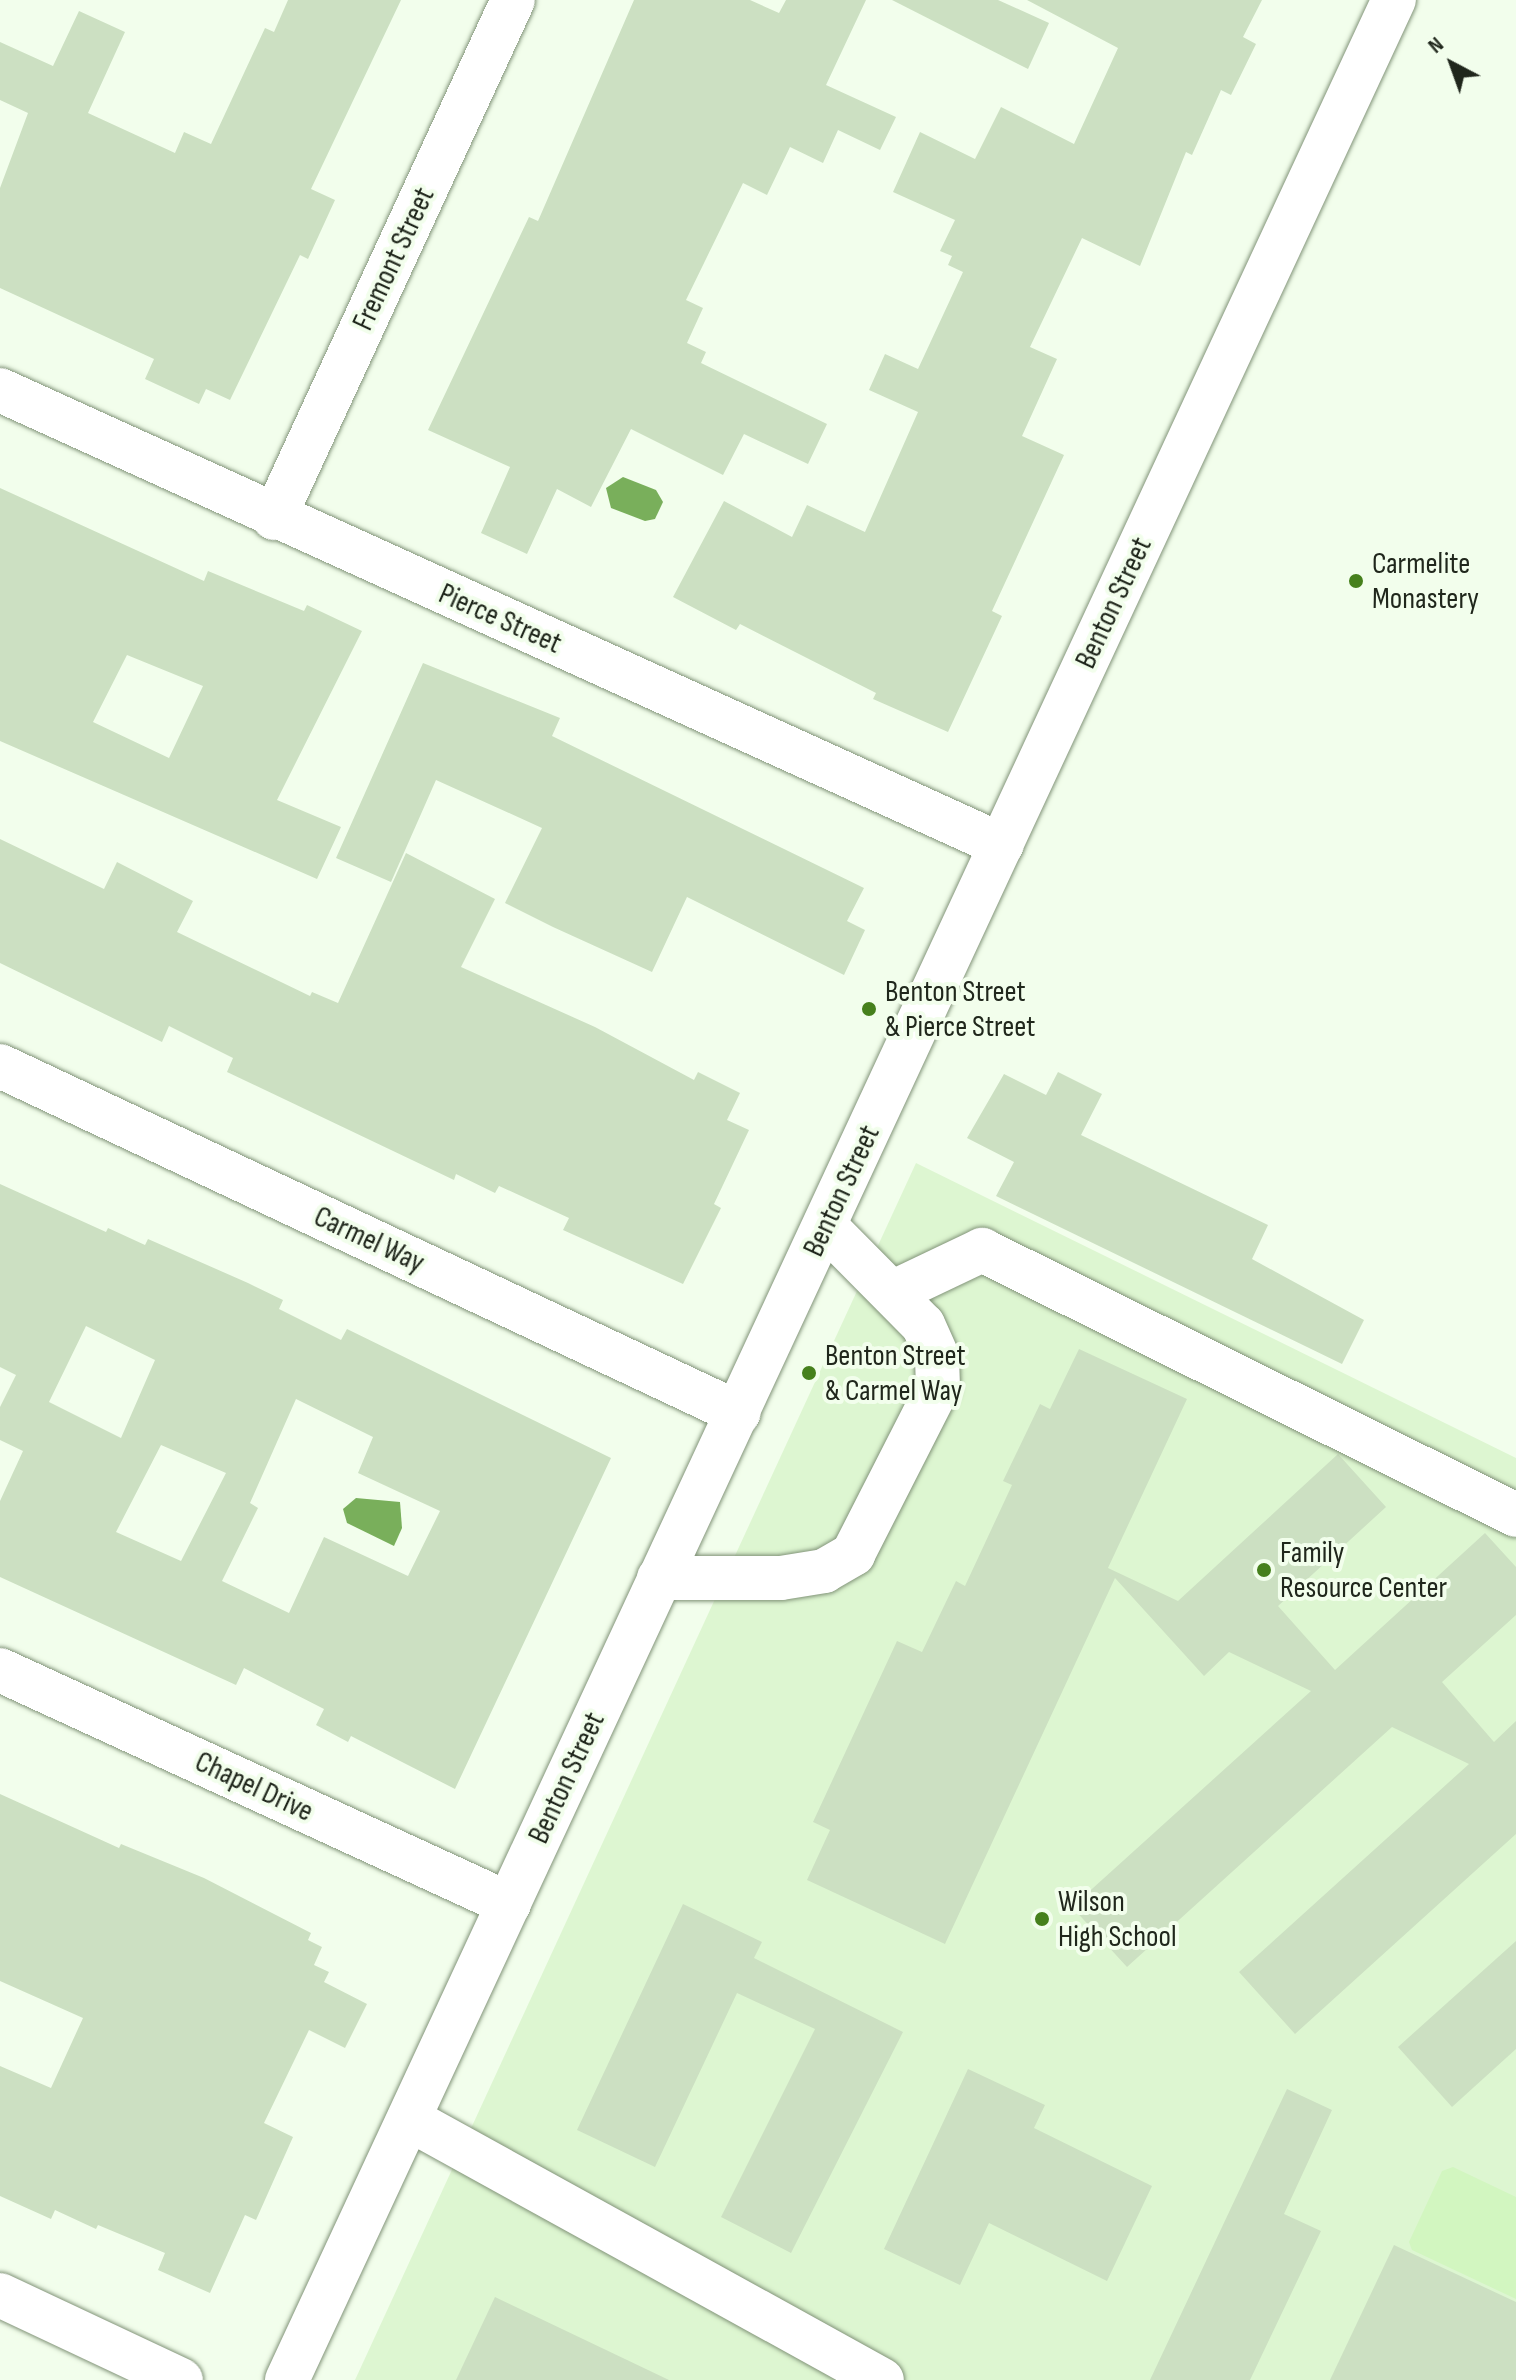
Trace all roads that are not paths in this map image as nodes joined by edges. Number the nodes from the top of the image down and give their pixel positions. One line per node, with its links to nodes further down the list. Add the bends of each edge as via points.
1 (513, 0): 4 (street, Fremont Street)
2 (1394, 0): 5 (street, Benton Street)
3 (0, 390): 4 (street, Pierce Street)
4 (274, 518): 5 (street, Pierce Street)
5 (1001, 845): 7 (street, Benton Street)
6 (0, 1066): 9 (street, Carmel Way)
7 (826, 1227): 8 (street); 9 (street, Benton Street)
8 (894, 1292): 10 (street, via 982,1250); 11 (street, via 923,1325 937,1356 938,1387 853,1554 824,1571 781,1578)
9 (738, 1413): 11 (street, Benton Street)
10 (1516, 1515)
11 (659, 1578): 13 (street, Benton Street)
12 (0, 1670): 13 (street, Chapel Drive)
13 (509, 1904): 14 (street, Benton Street)
14 (409, 2119): 17 (street, Benton Street); 18 (street)
15 (0, 2295): 16 (street)
16 (181, 2380)
17 (287, 2380)
18 (882, 2380)

